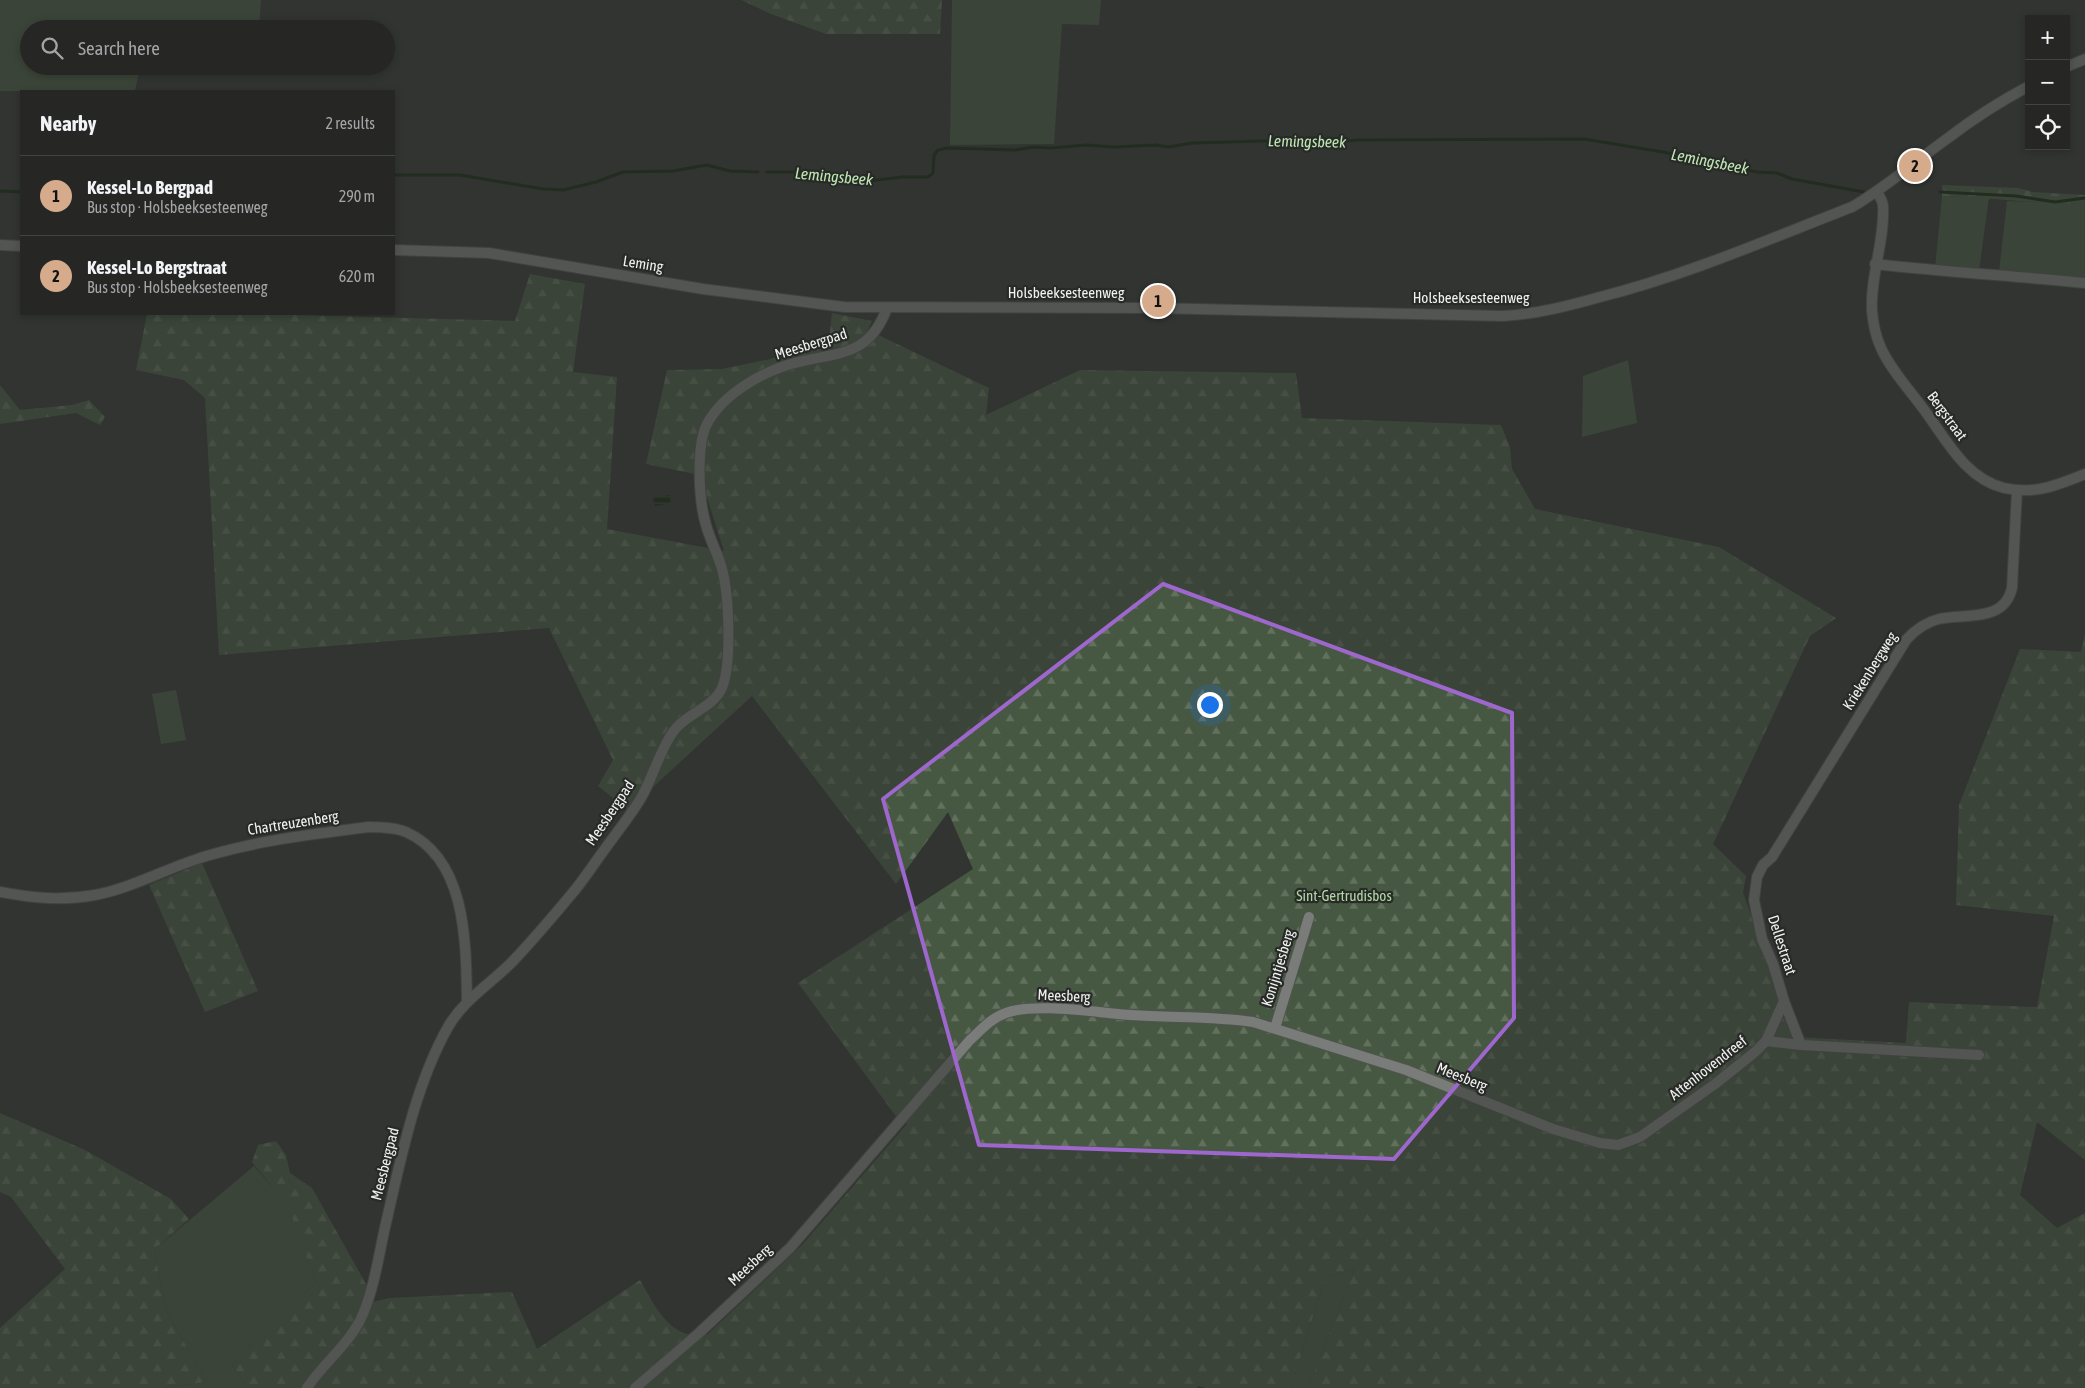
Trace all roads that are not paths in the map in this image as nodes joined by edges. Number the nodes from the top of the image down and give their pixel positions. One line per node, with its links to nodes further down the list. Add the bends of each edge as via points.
1 (2085, 59): 2 (street)
2 (2070, 65)
3 (2025, 88): 4 (street, Holsbeeksesteenweg, via 1996,104)
4 (1877, 192): 8 (street, Bergstraat, via 1884,203); 10 (street, Holsbeeksesteenweg, via 1852,207 1670,277 1561,308 1528,314)
5 (0, 244): 6 (street)
6 (20, 246)
7 (395, 250): 10 (street, Leming, via 489,253 703,289 844,307)
8 (1875, 264): 9 (street); 12 (street, Bergstraat, via 1872,311 1875,330 1881,348 1900,380 1958,458 1986,481)
9 (2085, 283)
10 (887, 308): 17 (street, Meesbergpad, via 881,323 869,338 854,348 839,355 801,361 741,388 726,399 707,424 700,456 705,524 727,588 727,666 722,686 718,695 674,729 634,809 576,888 514,960)
11 (2085, 474): 12 (street, Bergstraat, via 2050,488)
12 (2017, 490): 13 (street, Kriekenbergweg, via 2012,588 2006,602 1998,610 1986,614 1931,621 1906,640)
13 (1772, 857): 16 (street, Dellestraat, via 1757,877 1754,900 1762,939)
14 (0, 892): 17 (street, Chartreuzenberg, via 60,899 96,895 208,855 261,842 368,827 404,831 428,844 448,870 458,899 467,973)
15 (1309, 918): 18 (street, Konijntjesberg)
16 (1784, 1001): 19 (street, Attenhovendreef); 20 (street, Dellestraat)
17 (467, 1002): 23 (street, Meesbergpad, via 450,1024 421,1091 363,1314 351,1336)
18 (1275, 1028): 22 (street, Meesberg, via 1406,1070 1566,1134 1600,1143 1618,1145); 24 (street, Meesberg, via 1234,1019 1041,1009 1006,1012 970,1040 790,1248)
19 (1766, 1041): 20 (street); 22 (street, Attenhovendreef, via 1715,1084)
20 (1801, 1045): 21 (street)
21 (1979, 1055)
22 (1630, 1142)
23 (307, 1388)
24 (634, 1388)

